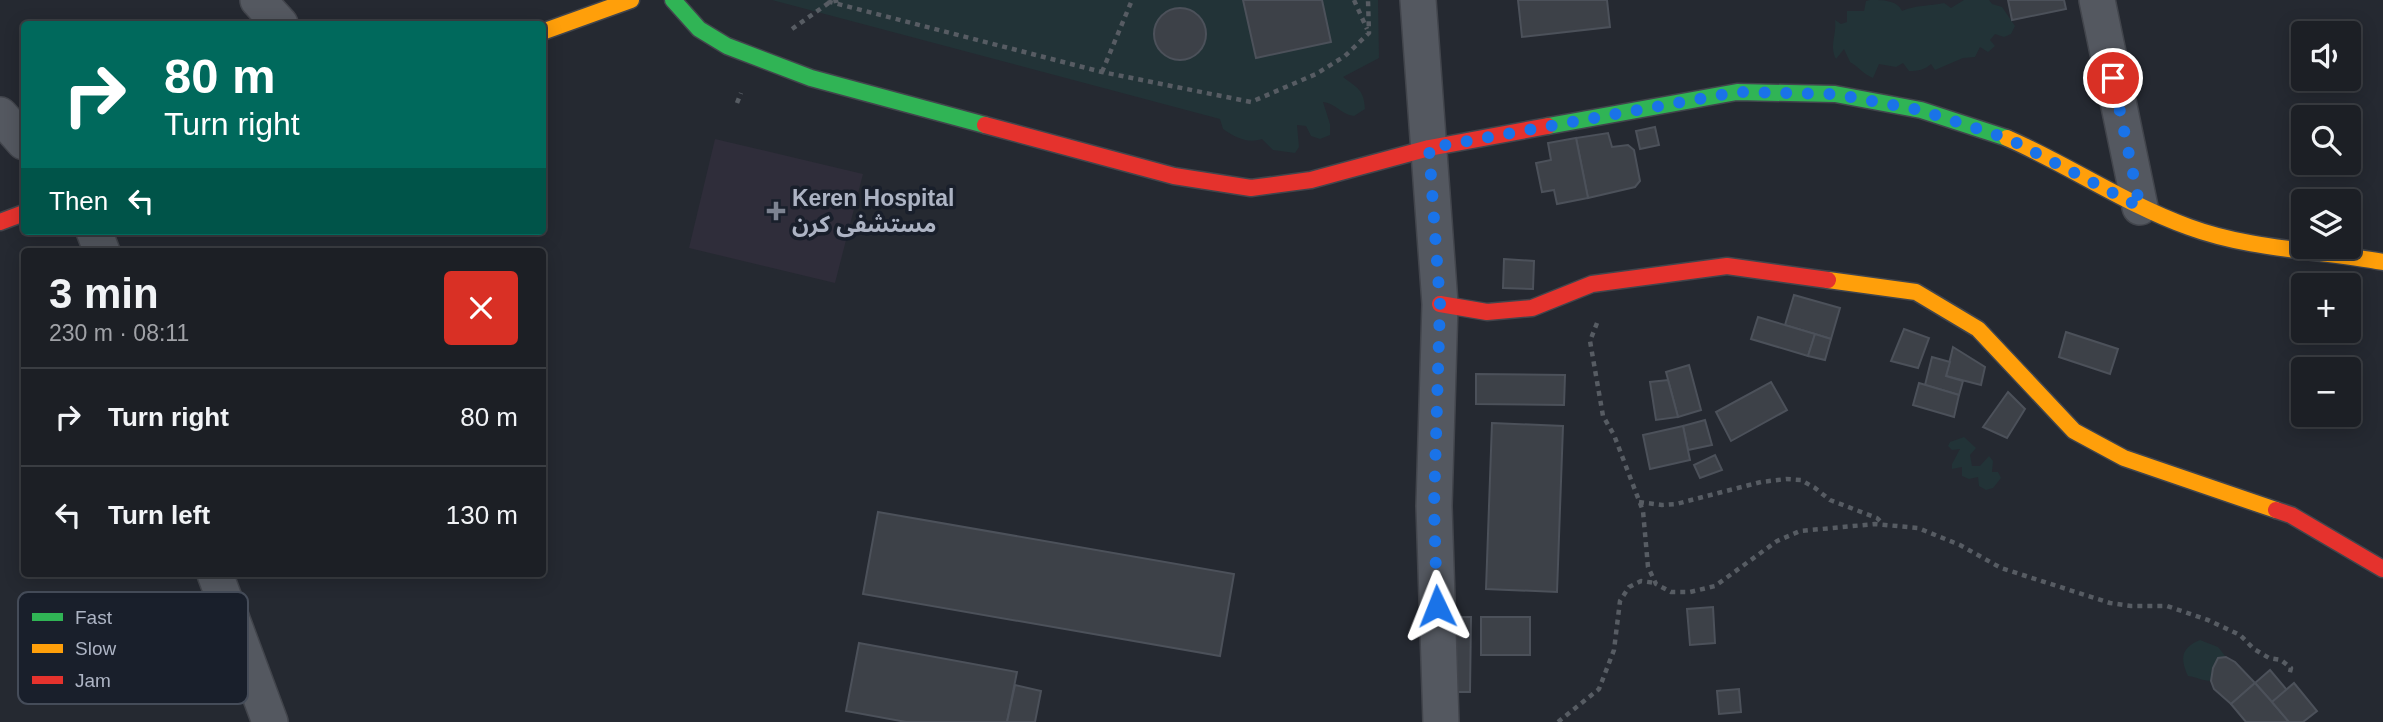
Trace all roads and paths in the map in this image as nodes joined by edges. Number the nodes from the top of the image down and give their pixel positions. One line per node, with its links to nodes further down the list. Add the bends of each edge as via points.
1 (258, 0): 11 (street)
2 (631, 0): 12 (main road)
3 (673, 0): 17 (main road, via 699,29 727,46 811,78 1174,176 1251,188 1311,180)
4 (839, 0): 10 (path)
5 (1132, 0): 14 (path)
6 (1354, 0): 13 (path)
7 (1368, 0): 13 (path)
8 (1418, 0): 17 (street)
9 (2097, 0): 18 (street)
10 (830, 1): 14 (path)
11 (277, 21)
12 (546, 31)
13 (1369, 33): 14 (path, via 1345,56 1316,74 1251,102)
14 (1101, 72)
15 (0, 115): 16 (street)
16 (21, 139)
17 (1429, 148): 18 (main road, via 1737,92 1835,94 1920,110 2009,139); 23 (street)
18 (2140, 207): 21 (main road, via 2191,228 2256,245)
19 (21, 214): 20 (main road)
20 (0, 222)
21 (2383, 262)
22 (1604, 283): 23 (main road, via 1532,308 1487,312); 24 (path, via 1605,303 1590,341 1596,383 1603,416); 26 (main road, via 1727,266 1916,292 1978,329 2074,431 2124,458 2291,515)
23 (1440, 304): 31 (street, via 1434,506)
24 (1639, 502): 25 (path, via 1662,505 1761,482 1801,480 1830,500); 27 (path, via 1648,567)
25 (1883, 524): 27 (path, via 1800,531 1777,541 1715,586 1671,592); 29 (path, via 1918,528 2001,568 2110,603 2167,606 2208,620 2240,635 2269,658 2281,660 2291,668)
26 (2383, 569)
27 (1656, 584): 32 (path, via 1641,581 1629,587 1620,601 1614,650 1599,689)
28 (248, 663): 30 (street)
29 (2289, 676)
30 (270, 722)
31 (1441, 722)
32 (1558, 722)

